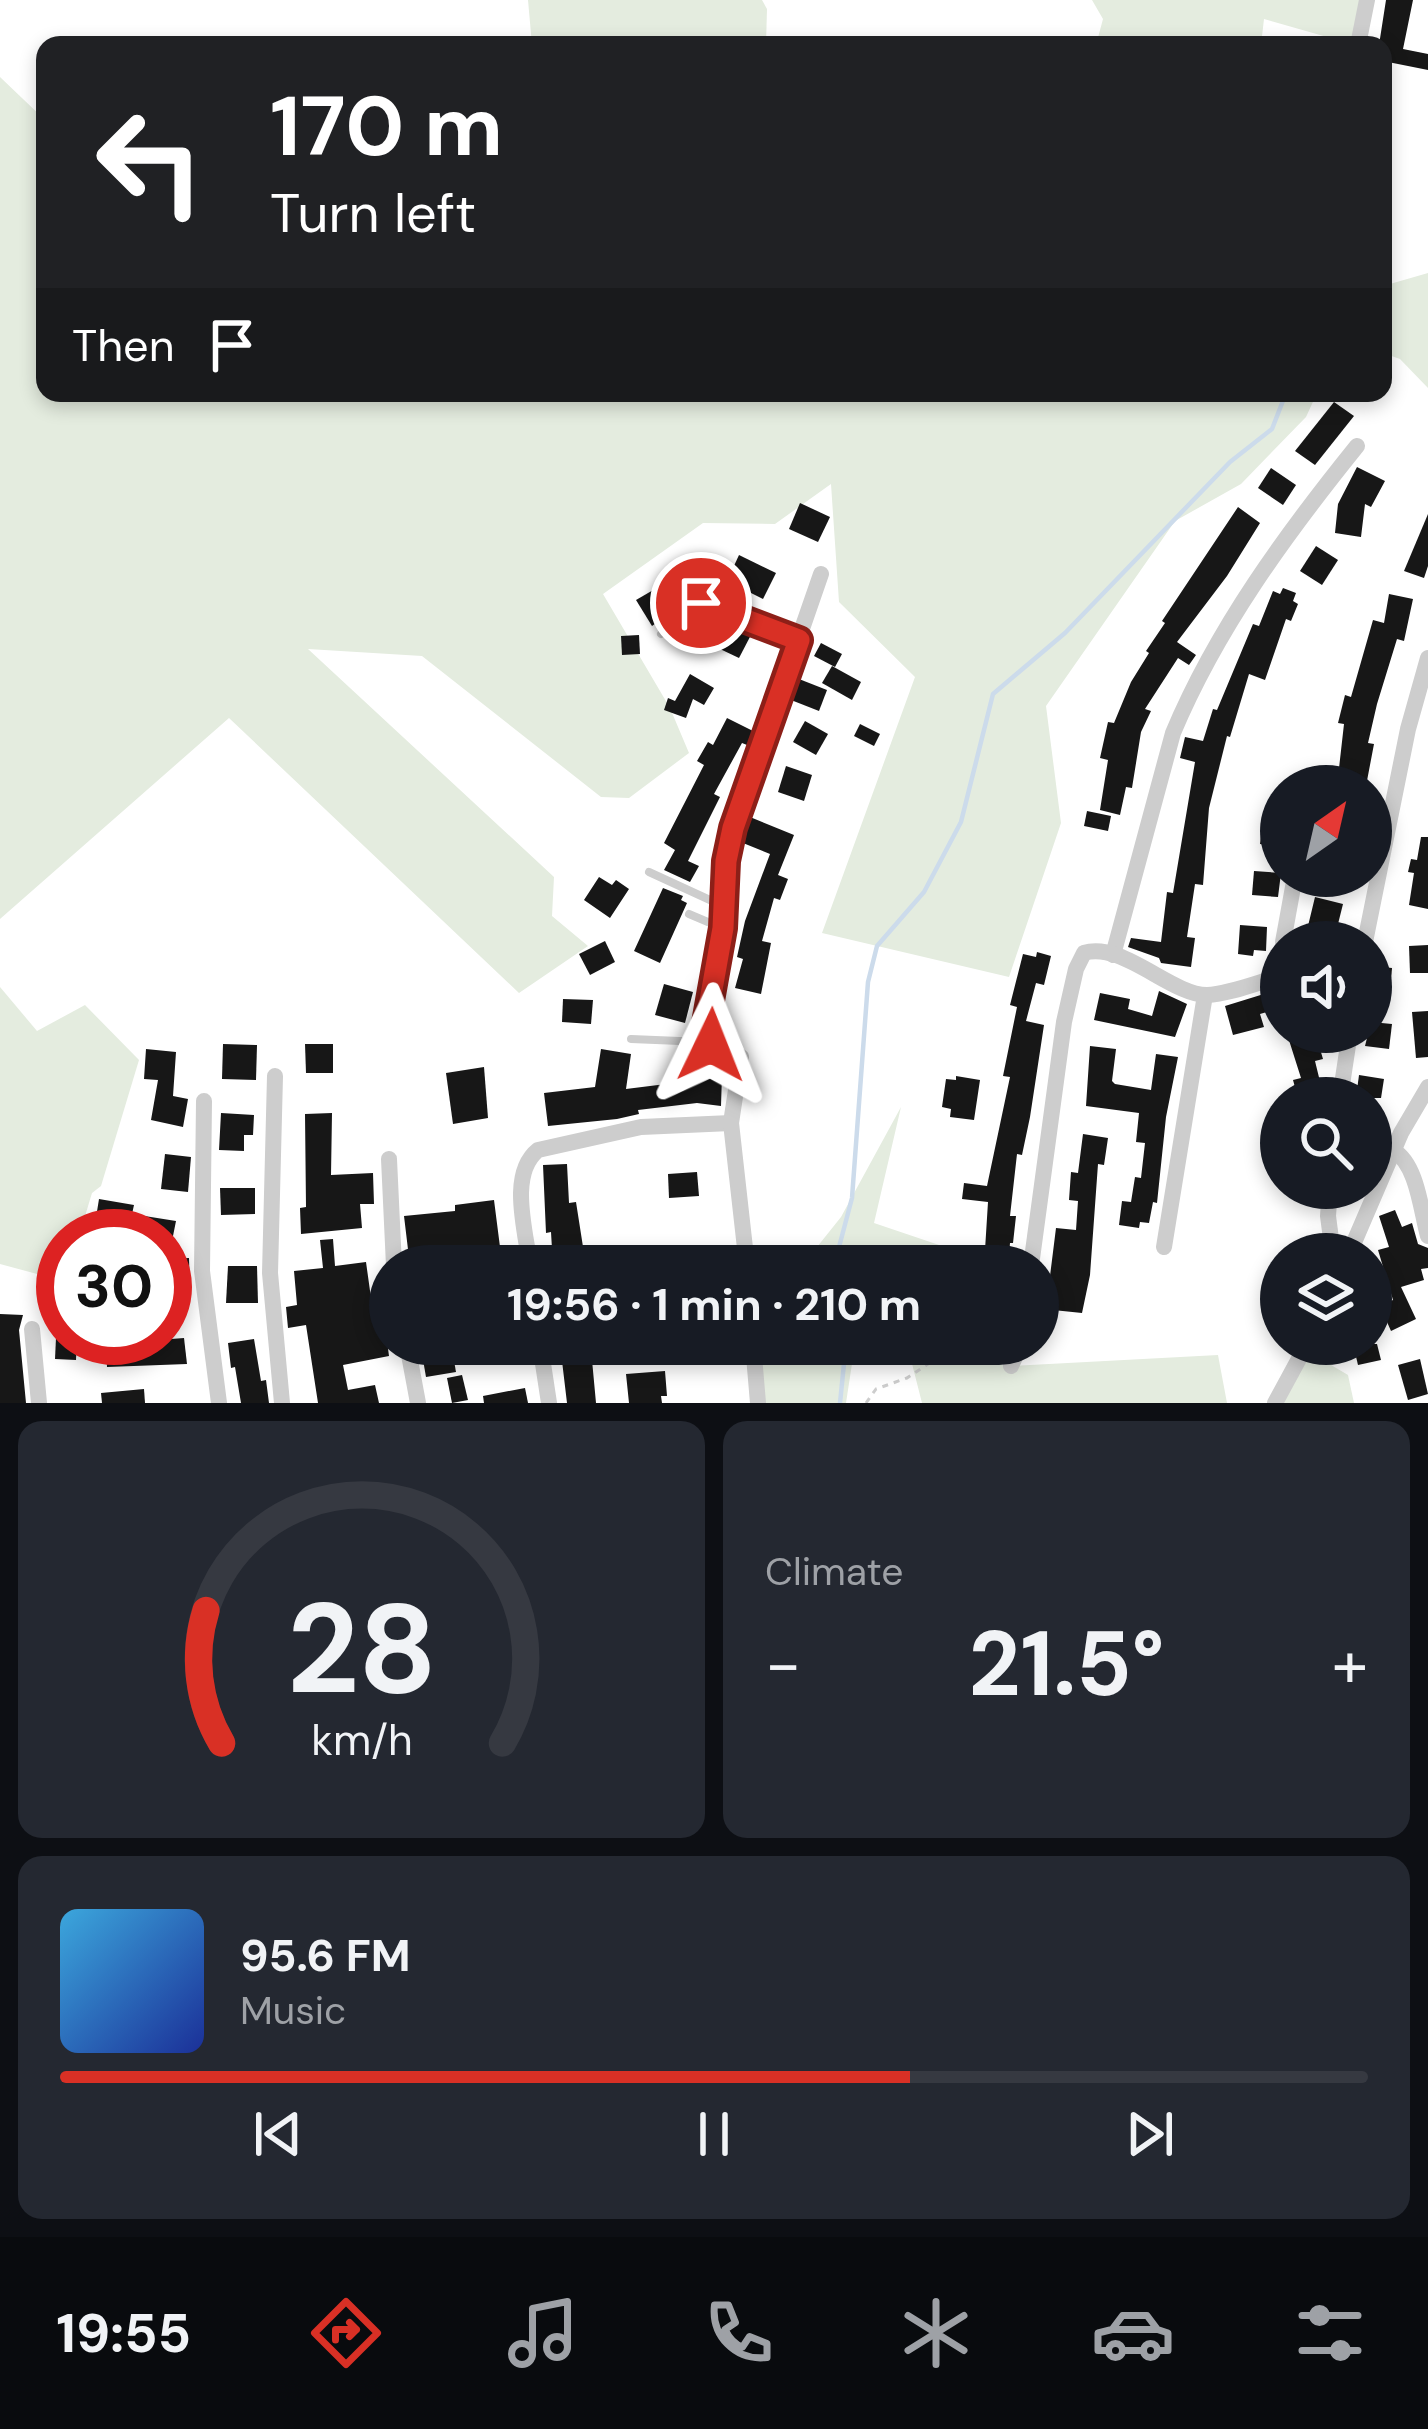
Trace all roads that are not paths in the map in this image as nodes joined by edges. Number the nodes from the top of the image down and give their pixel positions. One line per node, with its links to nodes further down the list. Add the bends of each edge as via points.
1 (1367, 0): 2 (street)
2 (1360, 36)
3 (1357, 446): 13 (street, via 1277,550 1186,704)
4 (821, 574): 6 (street)
5 (661, 634): 6 (lane, via 701,603)
6 (799, 640): 9 (street, via 733,828)
7 (1428, 658): 11 (street)
8 (649, 872): 9 (lane)
9 (724, 907): 12 (street)
10 (689, 914): 12 (lane)
11 (1369, 921)
12 (723, 928): 17 (street)
13 (1113, 955): 15 (street); 29 (street, via 1084,953 1076,969)
14 (1260, 981): 15 (street)
15 (1205, 995): 30 (street)
16 (631, 1039): 17 (lane)
17 (705, 1041): 21 (street, via 741,1057)
18 (275, 1076): 38 (street, via 270,1273)
19 (1428, 1087): 22 (street)
20 (204, 1101): 37 (street, via 202,1271)
21 (731, 1123): 27 (street, via 641,1127 529,1157 521,1176); 28 (street)
22 (1394, 1151): 24 (street); 25 (street, via 1409,1168)
23 (389, 1159): 26 (street)
24 (1358, 1233)
25 (1428, 1236)
26 (393, 1245)
27 (528, 1245)
28 (745, 1245)
29 (1034, 1245)
30 (1164, 1247)
31 (32, 1329): 36 (street)
32 (410, 1365): 39 (street)
33 (543, 1365): 40 (street)
34 (755, 1365): 41 (street)
35 (1295, 1365): 42 (street)
36 (39, 1403)
37 (219, 1403)
38 (281, 1403)
39 (418, 1403)
40 (549, 1403)
41 (758, 1403)
42 (1275, 1403)

